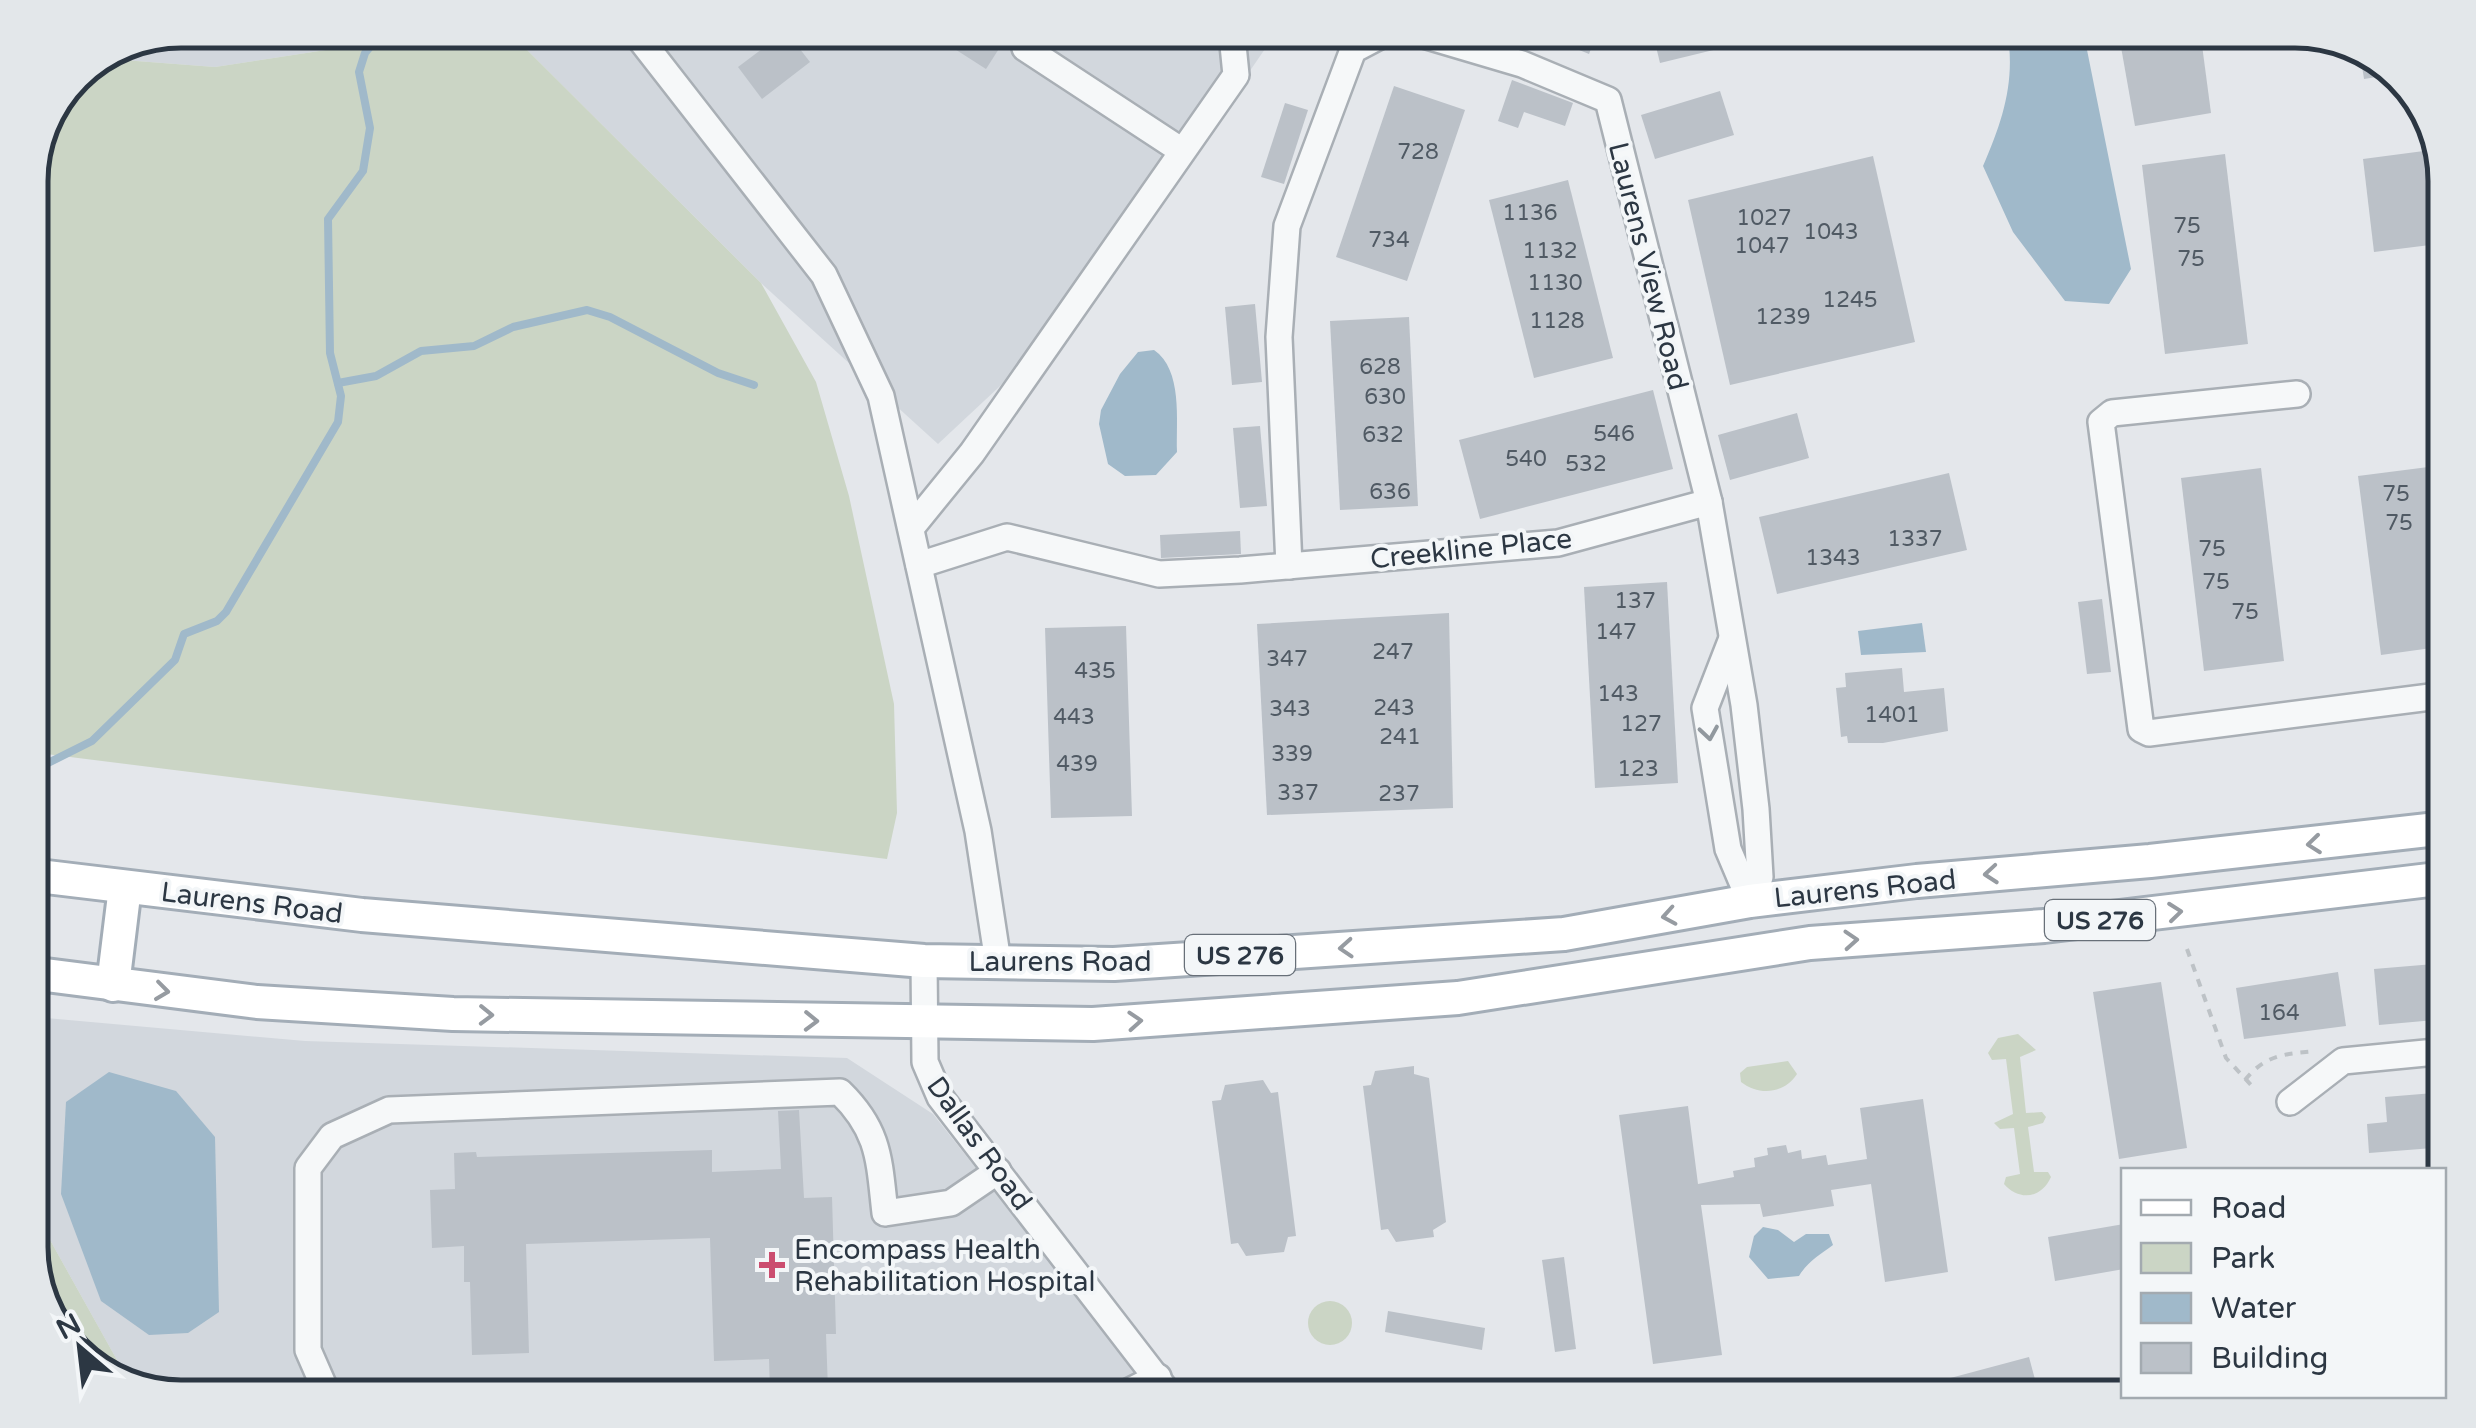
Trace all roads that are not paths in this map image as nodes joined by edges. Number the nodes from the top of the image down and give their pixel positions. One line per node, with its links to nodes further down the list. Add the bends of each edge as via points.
1 (647, 48): 9 (street, via 824,275 882,396)
2 (1025, 48): 6 (street)
3 (1233, 48): 6 (street, via 1236,76)
4 (1356, 48): 11 (street, via 1286,226 1280,338)
5 (1468, 48): 8 (street, Laurens View Road, via 1608,100)
6 (1182, 151): 9 (street, via 972,453)
7 (2298, 394): 13 (street, via 2112,413 2101,422 2141,729)
8 (1709, 502): 11 (street, Creekline Place, via 1558,544); 12 (street, Laurens View Road)
9 (911, 528): 10 (street)
10 (919, 565): 11 (street, Creekline Place, via 1008,537 1159,574); 23 (street, via 978,831)
11 (1289, 566)
12 (1730, 641): 20 (street, Laurens View Road, via 1756,808 1760,876); 20 (street, Laurens View Road, one-way to 20, via 1705,708 1728,849)
13 (2428, 698)
14 (2428, 830): 15 (main road, Laurens Road / US 276)
15 (2358, 839): 19 (main road); 20 (main road, Laurens Road / US 276, one-way to 20)
16 (48, 877): 18 (main road, Laurens Road / US 276)
17 (2428, 881): 19 (main road, Laurens Road / US 276)
18 (125, 887): 22 (main road, Laurens Road / US 276, via 362,915); 25 (main road)
19 (2368, 889): 21 (main road, Laurens Road / US 276, one-way to 19)
20 (1750, 901): 21 (main road); 23 (main road, Laurens Road / US 276, one-way to 23, via 1564,934 1114,964)
21 (1754, 951): 26 (main road, Laurens Road / US 276, one-way to 21, via 1093,1024 1458,998)
22 (924, 961): 23 (main road, Laurens Road / US 276); 26 (street, Dallas Road)
23 (998, 962)
24 (48, 976): 25 (main road, Laurens Road / US 276)
25 (113, 985): 26 (main road, Laurens Road / US 276, one-way to 26, via 453,1014)
26 (922, 1024): 29 (street, Dallas Road, via 929,1075)
27 (2428, 1053): 28 (street, via 2343,1061)
28 (2290, 1102)
29 (998, 1171): 30 (street, via 951,1202 885,1213 877,1145 865,1116 840,1092 389,1110 332,1136 308,1168 308,1350); 31 (street, Dallas Road)
30 (321, 1380)
31 (1159, 1380)

